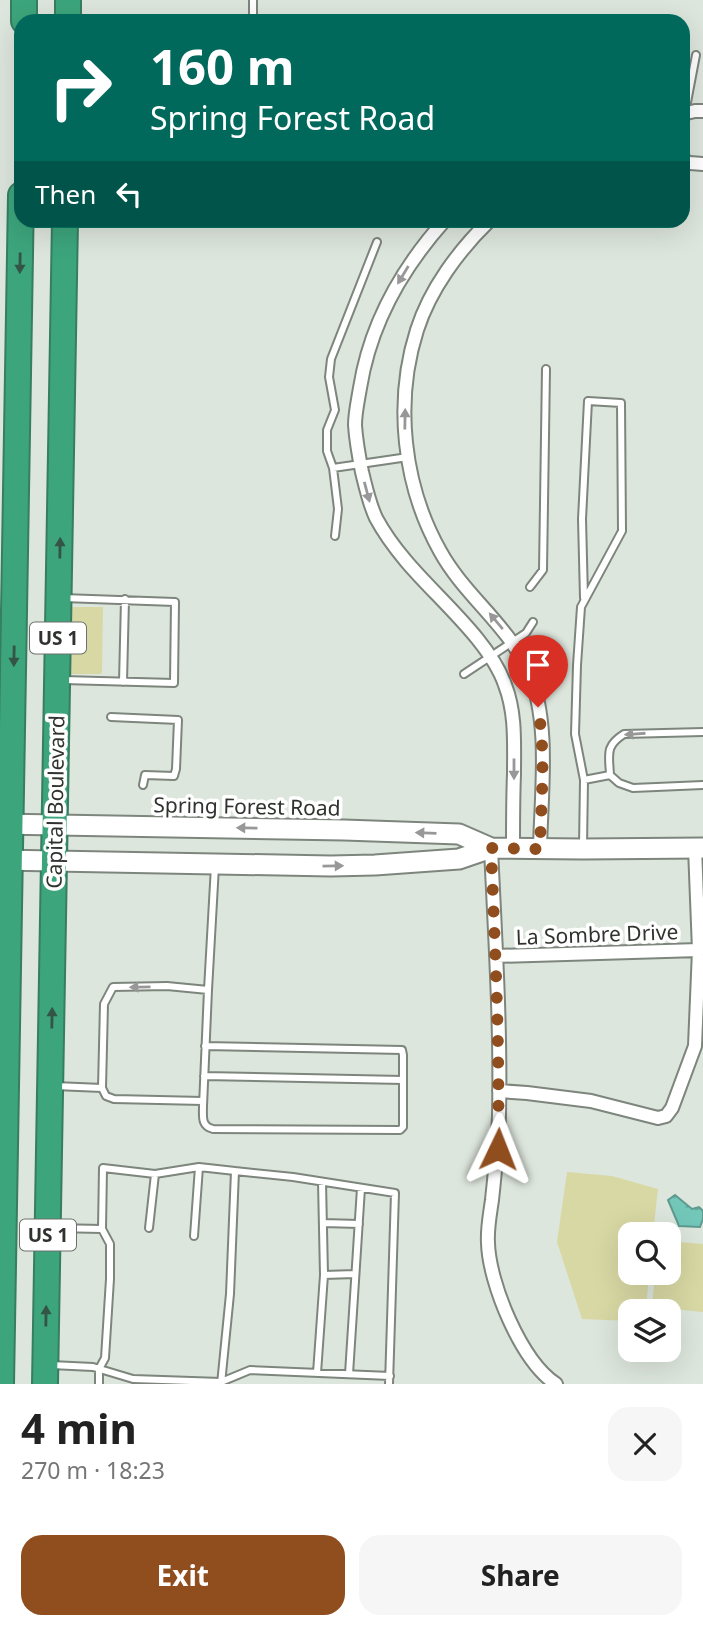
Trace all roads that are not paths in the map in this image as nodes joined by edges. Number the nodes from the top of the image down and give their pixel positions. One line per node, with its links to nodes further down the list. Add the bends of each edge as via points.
1 (696, 55): 2 (lane)
2 (690, 84)
3 (20, 228): 23 (highway, Capital Boulevard / US 1, one-way to 23)
4 (65, 228): 14 (highway, Capital Boulevard / US 1, one-way to 4)
5 (438, 228): 10 (street, one-way to 10, via 404,273 371,342 355,423)
6 (482, 228): 9 (street, one-way to 6, via 405,396 416,331 444,276)
7 (377, 242): 11 (lane, via 331,359 335,410 327,430 327,451)
8 (546, 369): 13 (lane, via 543,570)
9 (408, 457): 10 (lane); 18 (street, one-way to 9, via 440,552 425,522)
10 (361, 464): 11 (lane); 19 (street, one-way to 19, via 369,501 386,534)
11 (333, 468): 12 (lane, via 338,509)
12 (335, 536)
13 (530, 587)
14 (58, 598): 16 (lane); 21 (highway, Capital Boulevard / US 1)
15 (584, 598): 15 (lane, via 622,531 621,402 588,401 582,519); 27 (lane, via 575,734)
16 (125, 600): 22 (lane); 22 (lane, via 175,602 175,673 174,683)
17 (533, 622): 18 (lane)
18 (513, 643): 19 (lane); 35 (street, via 536,692 541,722)
19 (490, 657): 20 (lane); 33 (street, one-way to 33, via 512,708)
20 (464, 674)
21 (57, 680): 22 (lane); 31 (highway, Capital Boulevard / US 1)
22 (123, 682)
23 (7, 695): 30 (highway, Capital Boulevard / US 1)
24 (111, 717): 28 (lane, via 178,720 174,776 145,775)
25 (703, 732): 26 (lane, one-way to 26, via 624,734 608,748)
26 (610, 775): 27 (lane); 29 (lane, via 633,788)
27 (584, 780): 36 (lane)
28 (143, 785)
29 (703, 785)
30 (5, 824): 31 (main road, Spring Forest Road); 37 (highway, Capital Boulevard / US 1)
31 (55, 825): 32 (main road, Spring Forest Road, one-way to 31, via 459,834); 38 (highway, Capital Boulevard / US 1)
32 (491, 848): 33 (main road, Spring Forest Road); 39 (main road, Spring Forest Road, one-way to 32, via 401,864 459,859); 41 (street)
33 (513, 848): 35 (main road, Spring Forest Road)
34 (699, 848): 36 (main road, Spring Forest Road); 40 (street)
35 (540, 849): 36 (main road, Spring Forest Road)
36 (583, 849)
37 (5, 860): 38 (main road, Spring Forest Road); 43 (highway, Capital Boulevard / US 1)
38 (54, 861): 39 (main road, Spring Forest Road); 47 (highway, Capital Boulevard / US 1, one-way to 38)
39 (215, 864): 42 (lane)
40 (699, 950): 41 (street, La Sombre Drive); 49 (street, via 695,1046 666,1116 658,1118 591,1101)
41 (496, 956): 49 (street)
42 (208, 990): 44 (lane); 48 (lane, one-way to 48, via 113,987 104,1004)
43 (4, 1004): 64 (highway, Capital Boulevard / US 1)
44 (205, 1046): 45 (lane); 46 (lane, via 402,1051)
45 (204, 1076): 46 (lane); 50 (lane)
46 (403, 1080): 50 (lane, via 400,1130 213,1129 203,1124)
47 (50, 1086): 48 (lane); 58 (highway, Capital Boulevard / US 1)
48 (102, 1088): 50 (lane, via 114,1099)
49 (499, 1091): 74 (street, via 488,1243 491,1260 512,1327 545,1376)
50 (203, 1101)
51 (199, 1167): 52 (lane); 53 (lane); 61 (lane)
52 (235, 1171): 54 (lane); 70 (lane)
53 (155, 1174): 59 (lane); 60 (lane, via 103,1168)
54 (322, 1182): 55 (lane); 56 (lane)
55 (361, 1188): 57 (lane); 69 (lane, via 395,1193)
56 (323, 1223): 57 (lane); 63 (lane)
57 (359, 1224): 62 (lane)
58 (48, 1227): 60 (lane); 67 (highway, Capital Boulevard / US 1, one-way to 58)
59 (149, 1228)
60 (103, 1229): 65 (lane, via 110,1244 110,1279 106,1358)
61 (194, 1236)
62 (355, 1274): 63 (lane); 68 (lane)
63 (324, 1275): 66 (lane)
64 (1, 1277): 71 (highway, Capital Boulevard / US 1)
65 (100, 1369): 67 (lane); 70 (lane, via 132,1379); 72 (lane)
66 (317, 1373): 68 (lane); 70 (lane, via 250,1370)
67 (45, 1374)
68 (349, 1374): 69 (lane)
69 (390, 1376): 73 (lane)
70 (221, 1383)
71 (1, 1384)
72 (99, 1384)
73 (389, 1384)
74 (556, 1384)

